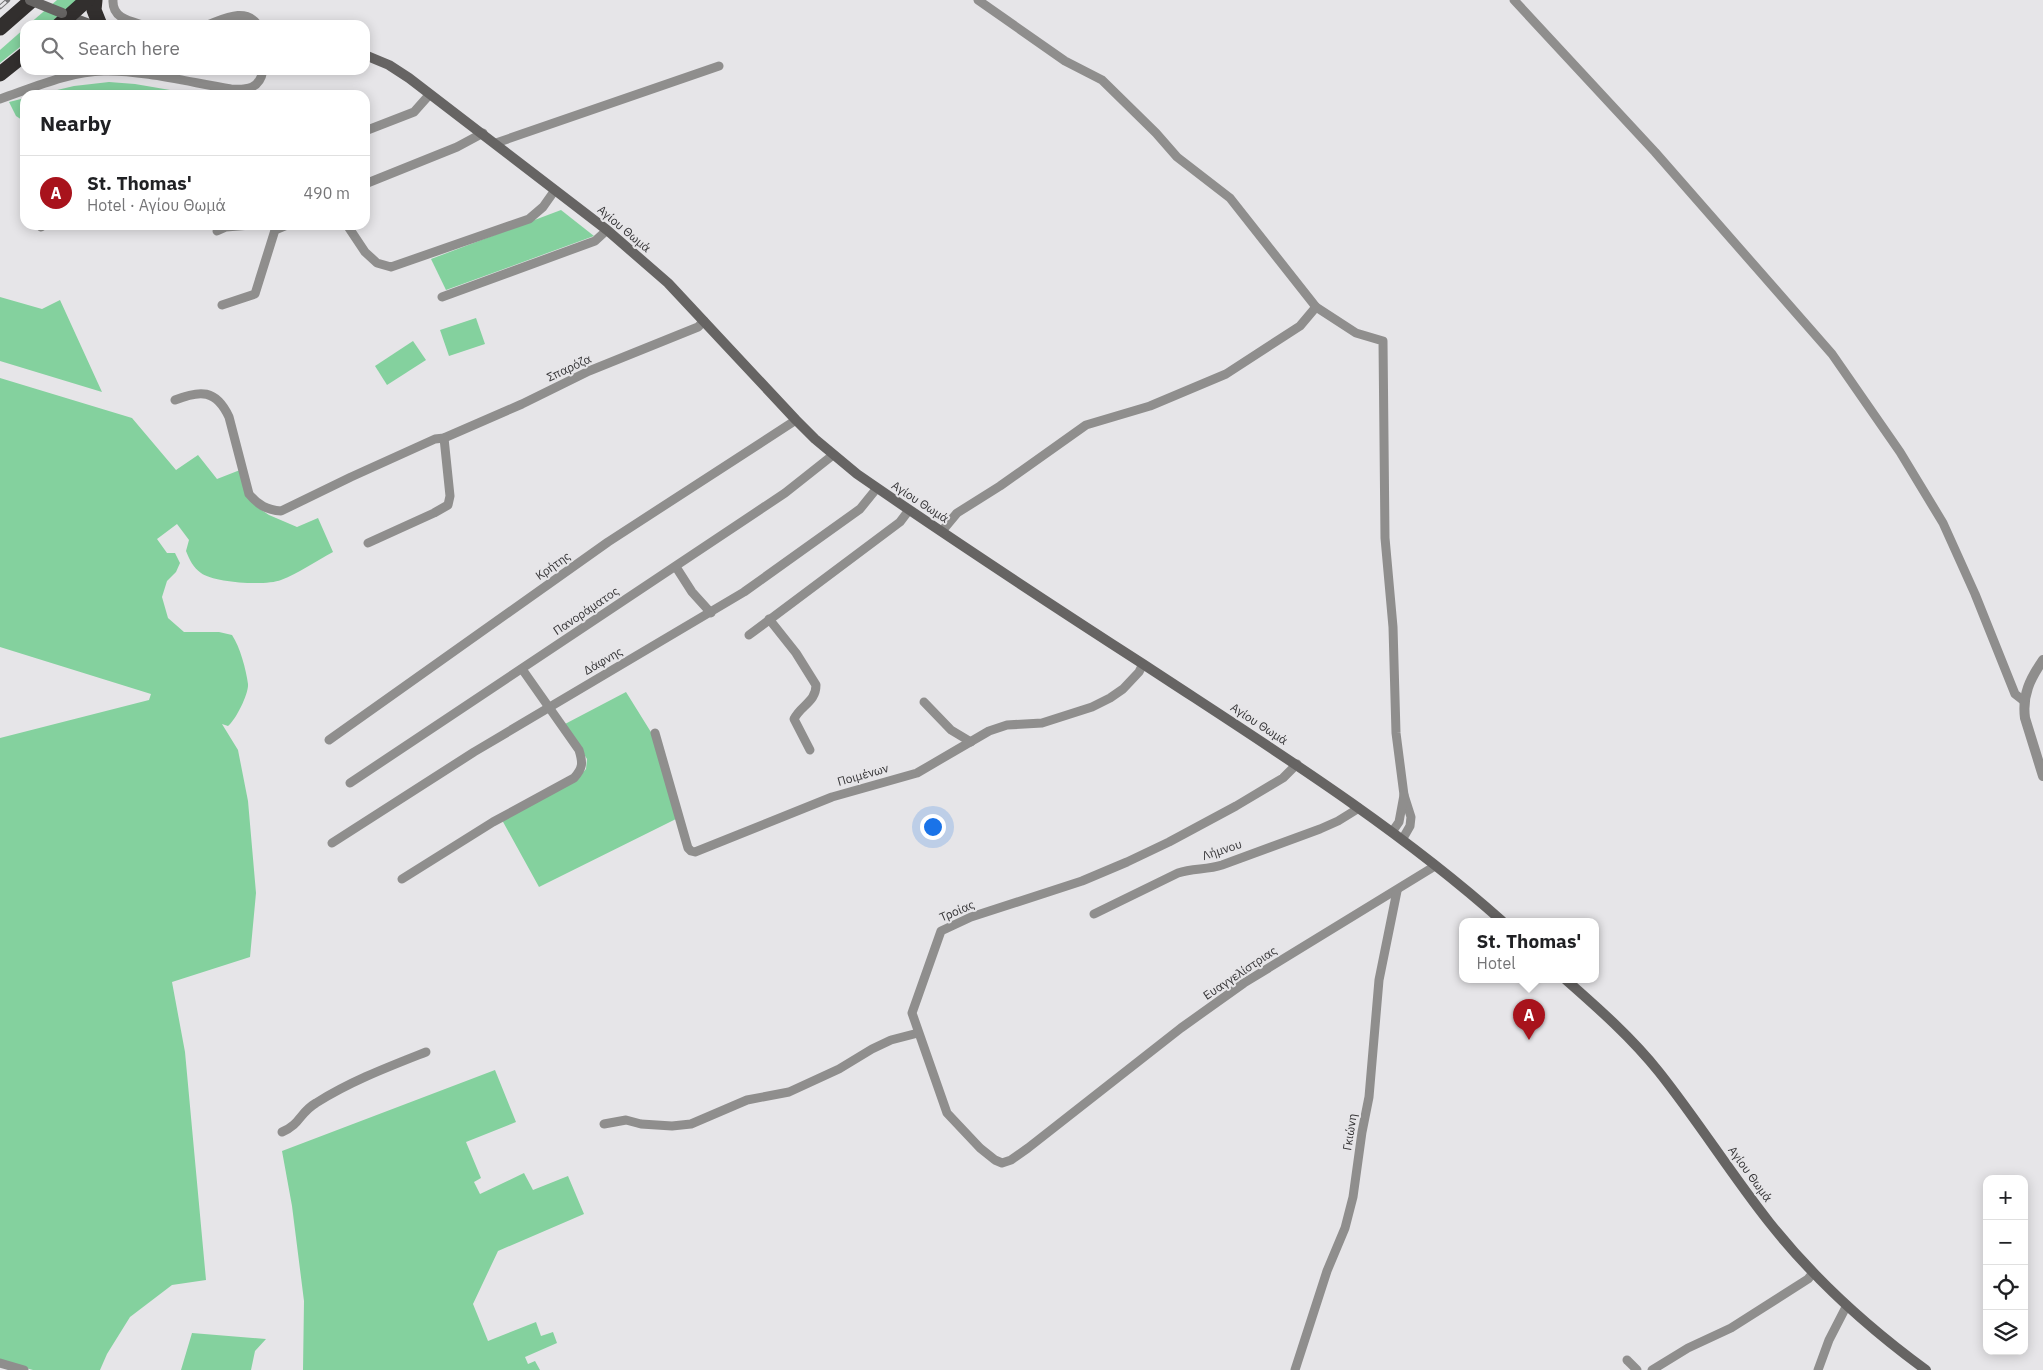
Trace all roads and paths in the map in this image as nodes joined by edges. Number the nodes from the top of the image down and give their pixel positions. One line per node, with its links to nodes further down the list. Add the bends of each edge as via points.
1 (31, 0): 8 (main road, bridge); 14 (highway)
2 (88, 0): 8 (highway)
3 (95, 0): 9 (highway)
4 (113, 0): 10 (street, via 118,15)
5 (978, 0): 38 (street, via 1066,62 1102,80 1177,157 1230,198)
6 (1514, 0): 55 (street, via 1655,152 1832,354 1900,452 1943,523 2015,694)
7 (246, 15): 11 (street); 12 (street); 13 (street)
8 (63, 18)
9 (98, 20)
10 (127, 20)
11 (222, 20)
12 (250, 20)
13 (254, 20)
14 (0, 28)
15 (370, 57): 26 (main road, Αγίου Θωμά, via 390,64)
16 (20, 58): 18 (highway)
17 (719, 66): 30 (street)
18 (0, 74)
19 (81, 75): 23 (street)
20 (147, 75): 24 (street)
21 (256, 75): 24 (street)
22 (262, 75): 24 (street, via 255,87)
23 (28, 90)
24 (247, 90)
25 (20, 93): 27 (street)
26 (430, 94): 28 (street, via 414,112); 29 (main road, Αγίου Θωμά)
27 (0, 99)
28 (370, 129)
29 (483, 133): 30 (main road, Αγίου Θωμά); 31 (street, via 457,147)
30 (496, 143): 32 (main road, Αγίου Θωμά)
31 (370, 182)
32 (555, 190): 34 (street, via 529,219 391,267 377,263); 35 (main road, Αγίου Θωμά)
33 (275, 230): 37 (street, via 255,294)
34 (350, 230)
35 (607, 230): 36 (street, via 595,242); 39 (main road, Αγίου Θωμά, via 668,283)
36 (442, 297)
37 (222, 305)
38 (1316, 307): 46 (street, via 1300,326 1226,374 1150,406 1086,425 957,512); 65 (street, via 1356,333 1383,342 1385,538 1394,646 1396,733)
39 (704, 321): 41 (main road, Αγίου Θωμά); 42 (street, Σπαρόζα, via 689,331 598,368)
40 (175, 400): 42 (street, Σπαρόζα, via 202,393 224,405 249,494 257,503 271,510 282,511 435,439)
41 (796, 420): 43 (main road, Αγίου Θωμά); 59 (street, Κρήτης, via 608,542)
42 (444, 438): 47 (street, via 450,496 448,505)
43 (834, 455): 44 (main road, Αγίου Θωμά); 48 (street, Πανοράματος, via 785,493)
44 (877, 488): 45 (main road, Αγίου Θωμά); 49 (street, Δάφνης, via 860,509)
45 (909, 510): 46 (main road, Αγίου Θωμά); 50 (street, via 900,522)
46 (942, 531): 53 (main road, Αγίου Θωμά)
47 (368, 543)
48 (676, 567): 49 (street); 54 (street, Πανοράματος)
49 (711, 613): 57 (street, Δάφνης)
50 (769, 619): 51 (street); 61 (street, via 816,685 814,696 794,720)
51 (749, 634)
52 (2043, 660): 55 (street, via 2027,686)
53 (1143, 664): 60 (street, Ποιμένων, via 1123,689 1092,707 1042,723 1007,725); 62 (main road, Αγίου Θωμά)
54 (522, 670): 57 (street); 64 (street, Πανοράματος)
55 (2024, 701): 63 (street, via 2025,718)
56 (924, 702): 60 (street, via 951,730)
57 (548, 708): 69 (street, Δάφνης); 71 (street, via 579,750 583,761 581,770 574,778 493,822)
58 (655, 733): 60 (street, Ποιμένων, via 688,848 695,852 832,797 917,773)
59 (329, 740)
60 (971, 742)
61 (810, 750)
62 (1298, 764): 66 (main road, Αγίου Θωμά); 76 (street, Τροίας, via 1283,778 1236,806 1127,862 941,930 912,1013)
63 (2043, 776)
64 (350, 783)
65 (1404, 795): 67 (street, via 1399,822); 68 (street, via 1411,816 1410,826)
66 (1359, 808): 67 (main road, Αγίου Θωμά); 73 (street, Λήμνου, via 1320,829 1209,870 1178,872)
67 (1392, 832): 68 (main road, Αγίου Θωμά)
68 (1402, 840): 70 (main road, Αγίου Θωμά)
69 (332, 843)
70 (1436, 866): 72 (street, Ευαγγελίστριας); 74 (main road, Αγίου Θωμά)
71 (402, 879)
72 (1397, 891): 78 (street, Ευαγγελίστριας, via 1244,983 1181,1028); 86 (street, Γκιώνη, via 1381,965 1369,1097 1353,1197)
73 (1094, 914)
74 (1498, 918)
75 (1569, 983): 81 (main road, Αγίου Θωμά, via 1659,1072 1770,1223)
76 (918, 1033): 78 (street, Τροίας, via 947,1113 995,1160 1002,1163 1011,1160); 79 (street, via 872,1048 839,1069 789,1092 747,1100 691,1124 672,1126 626,1120)
77 (426, 1052): 80 (street, via 346,1084 306,1109 296,1124)
78 (1070, 1116)
79 (604, 1124)
80 (282, 1132)
81 (1813, 1273): 82 (main road, Αγίου Θωμά); 88 (street, via 1731,1328 1688,1348)
82 (1846, 1307): 89 (street); 90 (main road, Αγίου Θωμά)
83 (1627, 1360): 87 (street)
84 (0, 1363): 85 (street)
85 (24, 1370)
86 (1295, 1370)
87 (1637, 1370)
88 (1652, 1370)
89 (1818, 1370)
90 (1926, 1370)

